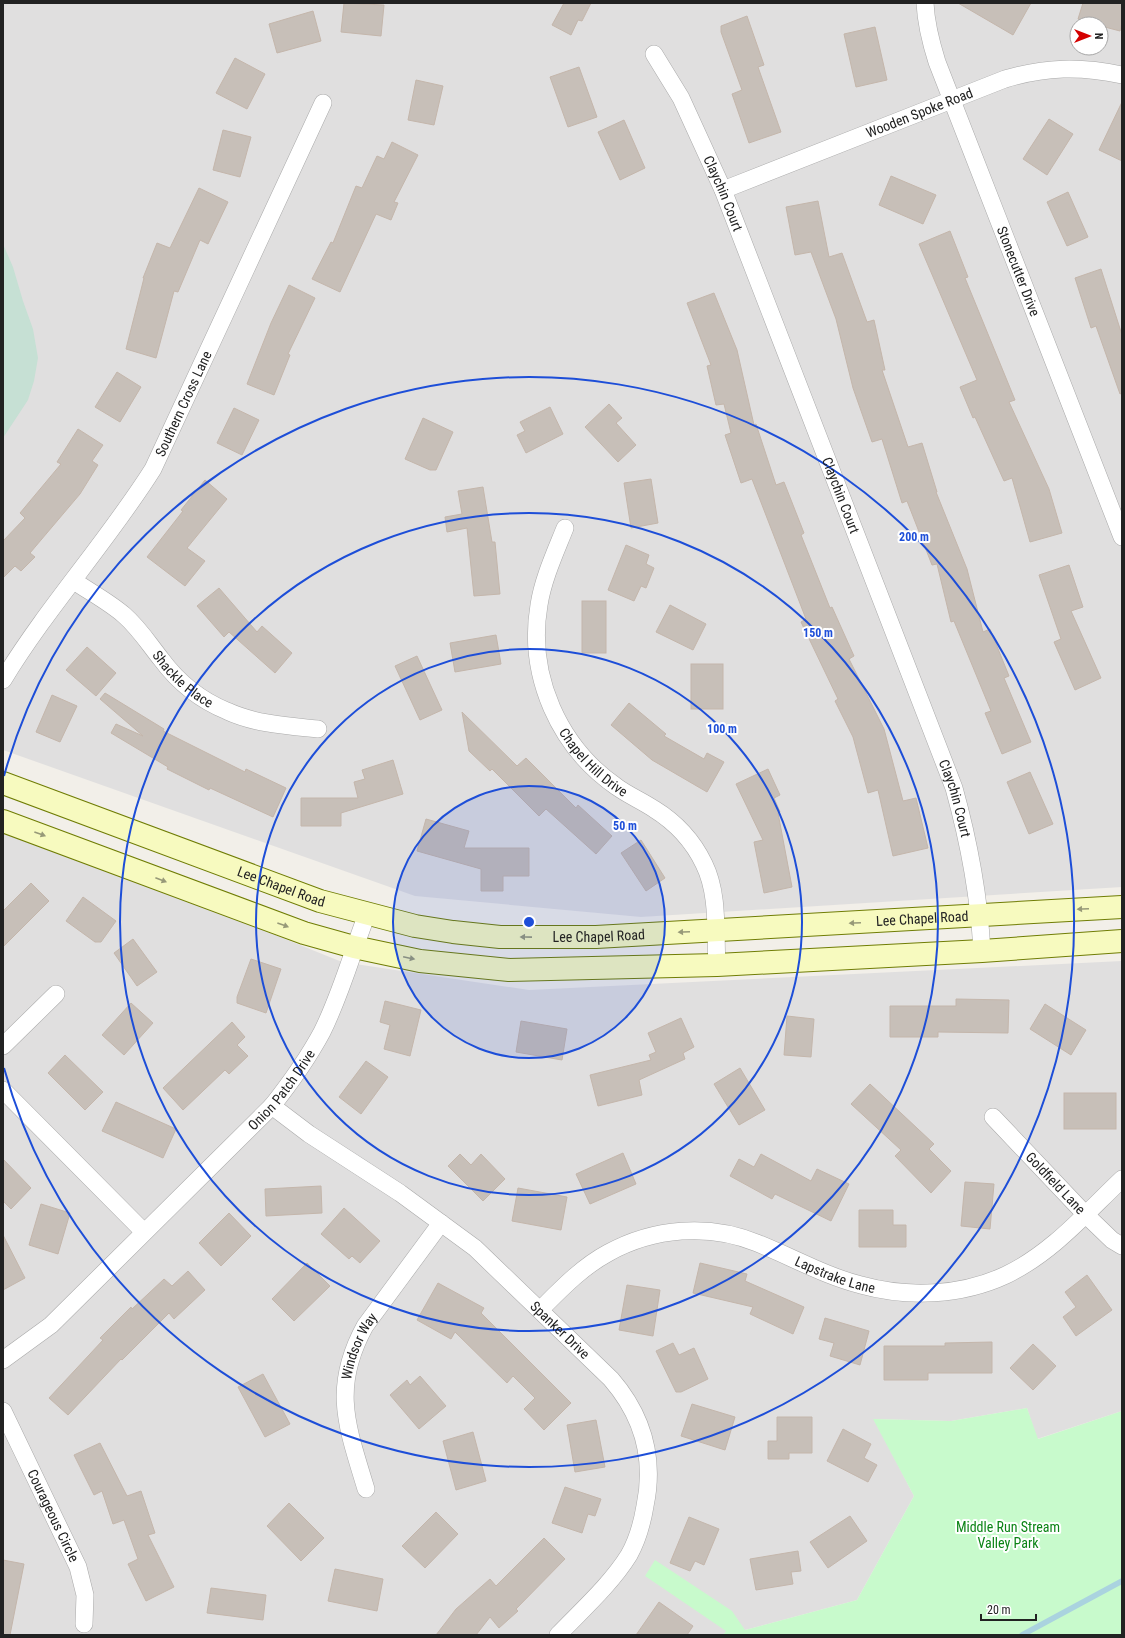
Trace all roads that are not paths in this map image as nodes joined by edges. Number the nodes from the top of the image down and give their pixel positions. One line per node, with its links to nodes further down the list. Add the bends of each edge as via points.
1 (925, 3): 4 (street, Stonecutter Drive, via 930,41)
2 (654, 54): 6 (street, Claychin Court, via 680,98)
3 (1122, 75): 4 (street, Wooden Spoke Road, via 1083,69 1053,69 1005,79)
4 (952, 100): 6 (street, Wooden Spoke Road); 8 (street, Stonecutter Drive)
5 (323, 103): 9 (street, Southern Cross Lane, via 153,469 136,497)
6 (723, 190): 16 (street, Claychin Court, via 954,788 967,834)
7 (565, 528): 17 (street, Chapel Hill Drive, via 542,589 537,624 539,669 553,712 582,756 605,778 668,819 693,845 711,882)
8 (1122, 537)
9 (74, 581): 10 (street, Southern Cross Lane, via 21,650); 11 (street, Shackle Place, via 124,614 144,635 171,672 204,699 248,719)
10 (3, 680)
11 (318, 729)
12 (3, 783): 15 (main road, Lee Chapel Road, via 320,901)
13 (3, 821): 19 (main road, one-way to 19, via 282,924)
14 (1122, 907): 16 (main road, Lee Chapel Road, one-way to 16)
15 (367, 914): 17 (main road, Lee Chapel Road, one-way to 15, via 596,938 500,937 415,926); 19 (street, Onion Patch Drive)
16 (980, 915): 17 (main road, Lee Chapel Road, one-way to 17); 20 (street, Claychin Court)
17 (715, 930): 21 (street, Chapel Hill Drive)
18 (1122, 942): 20 (main road)
19 (354, 947): 21 (main road, one-way to 21, via 420,961 510,970); 25 (street, Onion Patch Drive, via 337,998 322,1031 292,1082)
20 (982, 952): 21 (main road)
21 (716, 965)
22 (56, 994): 23 (street)
23 (3, 1046)
24 (3, 1090): 30 (street)
25 (272, 1106): 29 (street, Spanker Drive); 30 (street, Onion Patch Drive)
26 (993, 1117): 28 (street, Goldfield Lane)
27 (1122, 1179): 28 (street, Lapstrake Lane)
28 (1085, 1214): 31 (street, Goldfield Lane, via 1112,1240); 32 (street, Lapstrake Lane, via 1040,1255 1005,1276 984,1284 949,1291 910,1294 860,1285 738,1236 684,1230 656,1234 624,1245 591,1263)
29 (441, 1223): 32 (street, Spanker Drive, via 475,1248); 35 (street, Windsor Way, via 365,1326 348,1363 344,1385 345,1411)
30 (144, 1232): 33 (street, Onion Patch Drive, via 51,1324)
31 (1122, 1246)
32 (540, 1310): 37 (street, Spanker Drive, via 622,1391 643,1432 648,1454 649,1489 641,1529 629,1555 614,1575)
33 (3, 1360)
34 (3, 1411): 36 (street, Courageous Circle, via 78,1566 85,1595)
35 (366, 1489)
36 (84, 1624)
37 (558, 1635)

